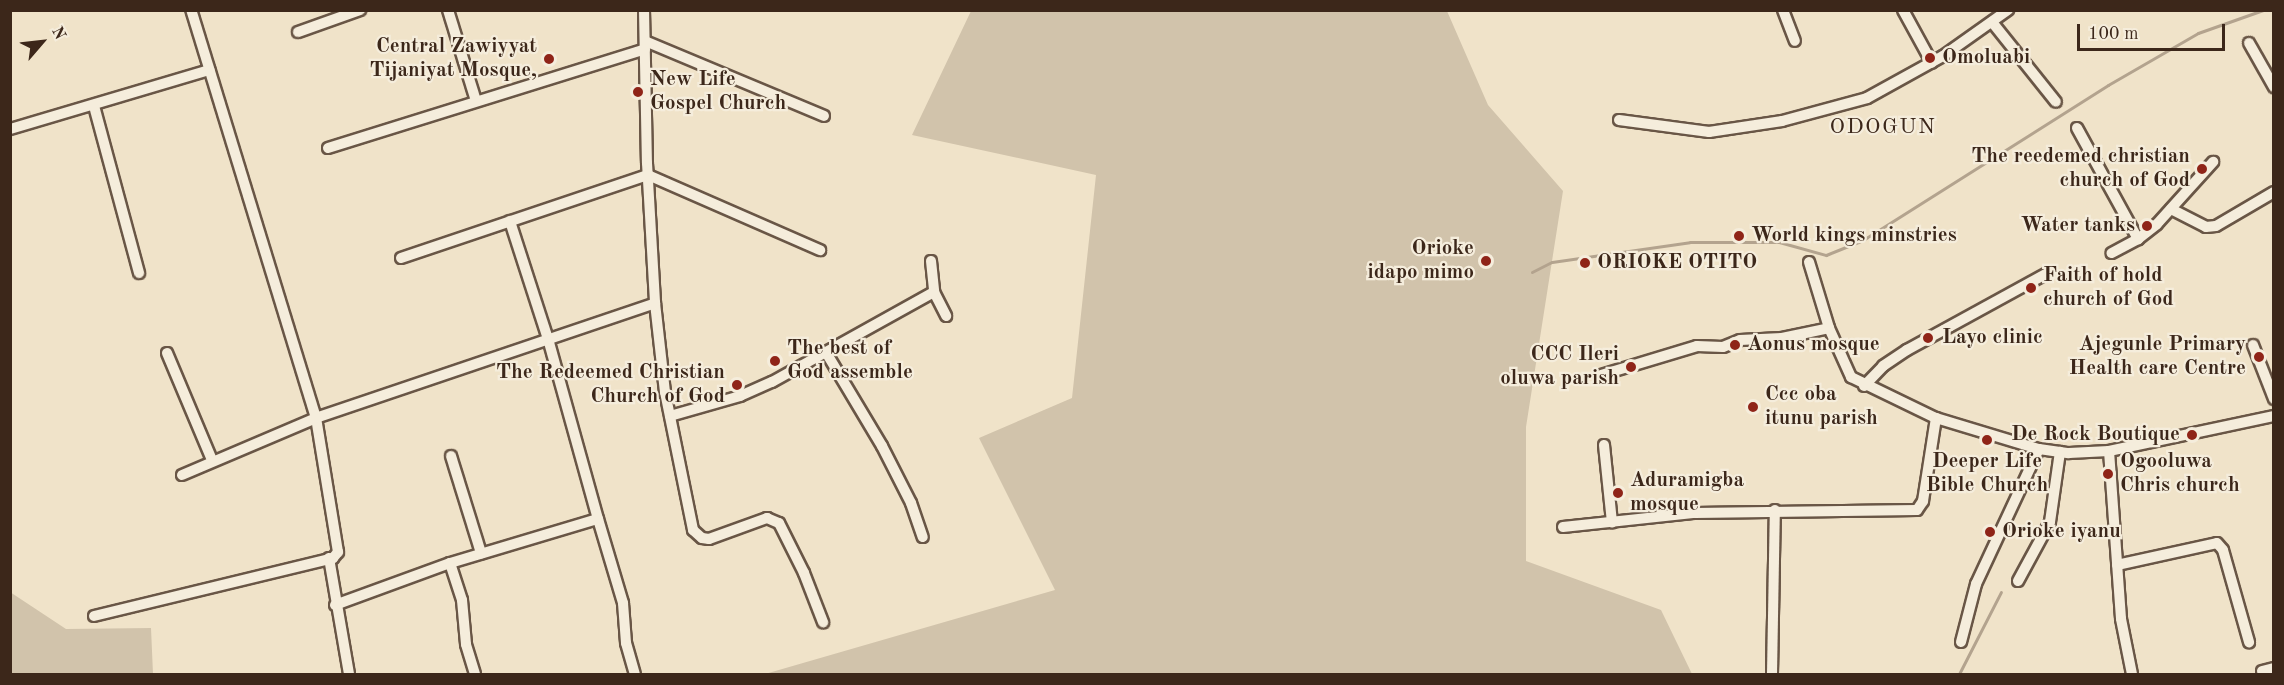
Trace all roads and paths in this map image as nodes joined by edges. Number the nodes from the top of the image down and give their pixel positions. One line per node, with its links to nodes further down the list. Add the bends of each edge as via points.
1 (191, 10): 14 (street)
2 (360, 10): 9 (street)
3 (448, 10): 16 (street)
4 (644, 10): 12 (street)
5 (1783, 10): 10 (street)
6 (1903, 10): 13 (street)
7 (2008, 10): 8 (street)
8 (1992, 22): 13 (street); 17 (street)
9 (298, 32)
10 (1795, 41)
11 (2249, 43): 15 (street)
12 (645, 45): 16 (street); 19 (street); 25 (street)
13 (1932, 63): 20 (street, via 1867,98 1751,127 1709,132)
14 (209, 70): 18 (street); 51 (street)
15 (2274, 87)
16 (476, 101): 23 (street)
17 (2056, 102)
18 (94, 106): 22 (street); 35 (street)
19 (824, 116)
20 (1619, 120)
21 (2077, 128): 29 (street)
22 (10, 129)
23 (328, 148)
24 (2213, 162): 27 (street)
25 (648, 175): 28 (street); 30 (street); 38 (street)
26 (2274, 192): 27 (street, via 2216,226 2206,227)
27 (2171, 209): 29 (street)
28 (510, 221): 32 (street); 41 (street)
29 (2138, 239): 31 (street)
30 (820, 250)
31 (2112, 253)
32 (402, 258)
33 (931, 261): 37 (street)
34 (1809, 262): 40 (street)
35 (140, 273)
36 (2046, 274): 46 (street, via 1907,350 1883,366)
37 (934, 292): 39 (street); 44 (street)
38 (655, 303): 41 (street); 48 (street)
39 (946, 316)
40 (1829, 328): 45 (street, via 1782,338 1740,340 1723,347 1697,346); 46 (street, via 1843,365)
41 (548, 339): 51 (street); 60 (street)
42 (2253, 345): 47 (street)
43 (167, 353): 57 (street)
44 (828, 354): 48 (street, via 741,396); 63 (street, via 882,446 911,503)
45 (1601, 375)
46 (1864, 386): 50 (street)
47 (2274, 399)
48 (670, 416): 71 (street, via 697,535 709,539 761,519 774,520 804,573)
49 (2274, 416): 54 (street)
50 (1936, 417): 53 (street); 59 (street, via 1923,501 1917,510)
51 (316, 418): 57 (street); 65 (street, via 338,552)
52 (1604, 445): 61 (street)
53 (2039, 450): 55 (street); 72 (street, via 1976,584)
54 (2109, 451): 55 (street); 67 (street)
55 (2060, 452): 68 (street, via 2050,522)
56 (451, 456): 64 (street)
57 (212, 460): 58 (street)
58 (182, 475)
59 (1775, 510): 61 (street, via 1695,513); 77 (street)
60 (598, 519): 64 (street); 76 (street, via 623,603 626,643)
61 (1612, 523): 62 (street)
62 (1563, 527)
63 (923, 537)
64 (481, 553): 66 (street)
65 (328, 558): 69 (street); 70 (street)
66 (450, 563): 69 (street); 75 (street, via 462,600 466,644)
67 (2117, 565): 73 (street, via 2217,543 2223,550); 78 (street, via 2121,619)
68 (2018, 581)
69 (335, 605): 74 (street)
70 (94, 616)
71 (823, 622)
72 (1961, 642)
73 (2249, 642)
74 (349, 675)
75 (475, 675)
76 (635, 675)
77 (1772, 675)
78 (2132, 675)

